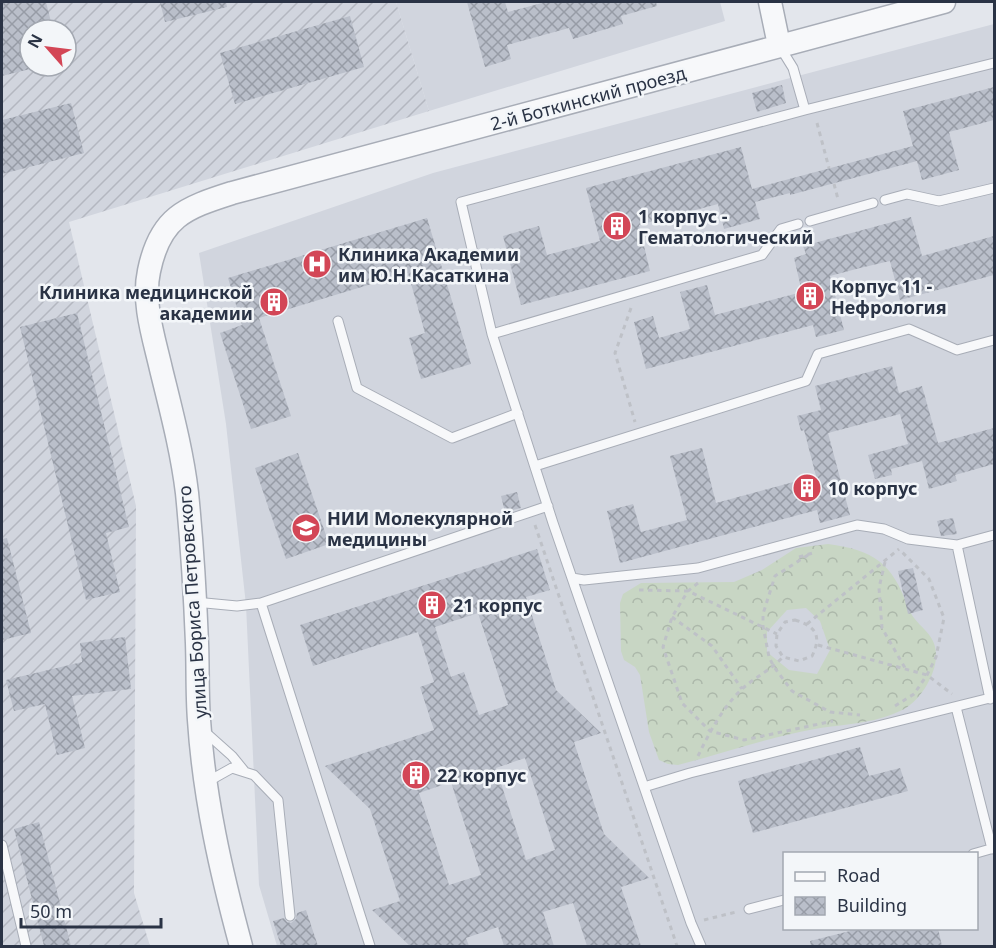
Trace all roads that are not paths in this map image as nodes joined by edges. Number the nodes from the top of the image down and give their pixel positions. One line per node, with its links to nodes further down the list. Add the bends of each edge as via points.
1 (770, 2): 4 (street)
2 (945, 2): 3 (street, 2-й Боткинский проезд)
3 (873, 11): 4 (street, 2-й Боткинский проезд)
4 (779, 45): 6 (lane, via 793,68); 8 (street, 2-й Боткинский проезд)
5 (994, 63): 6 (lane)
6 (805, 110): 14 (lane, via 461,202)
7 (994, 188): 9 (lane, via 939,201 907,194)
8 (232, 193): 22 (street, улица Бориса Петровского, via 195,205 174,219 163,234 148,272 150,320 179,443 186,492)
9 (885, 200)
10 (873, 203): 11 (lane)
11 (810, 221)
12 (798, 224): 14 (lane, via 781,229 762,255)
13 (339, 321): 16 (lane, via 357,388 452,438)
14 (492, 334): 16 (lane)
15 (994, 340): 17 (lane, via 957,350 909,329 818,354 806,381)
16 (518, 413): 17 (lane)
17 (535, 466): 18 (lane)
18 (548, 506): 21 (lane); 23 (lane)
19 (994, 535): 20 (lane)
20 (957, 545): 21 (lane, via 908,539 884,529 857,525 698,568); 24 (lane)
21 (572, 578): 29 (lane)
22 (195, 602): 23 (lane, via 237,606); 26 (street, улица Бориса Петровского)
23 (261, 603): 38 (lane)
24 (992, 698): 25 (lane)
25 (956, 707): 29 (lane); 31 (lane)
26 (200, 727): 27 (lane); 28 (street, улица Бориса Петровского)
27 (245, 772): 28 (lane, via 232,768); 35 (lane, via 254,775 278,800)
28 (205, 783): 37 (street, улица Бориса Петровского)
29 (644, 787): 39 (lane)
30 (2, 845): 36 (lane)
31 (993, 848): 32 (lane)
32 (978, 852)
33 (783, 900): 34 (lane)
34 (749, 909)
35 (290, 916)
36 (26, 946)
37 (241, 946)
38 (370, 946)
39 (701, 946)

